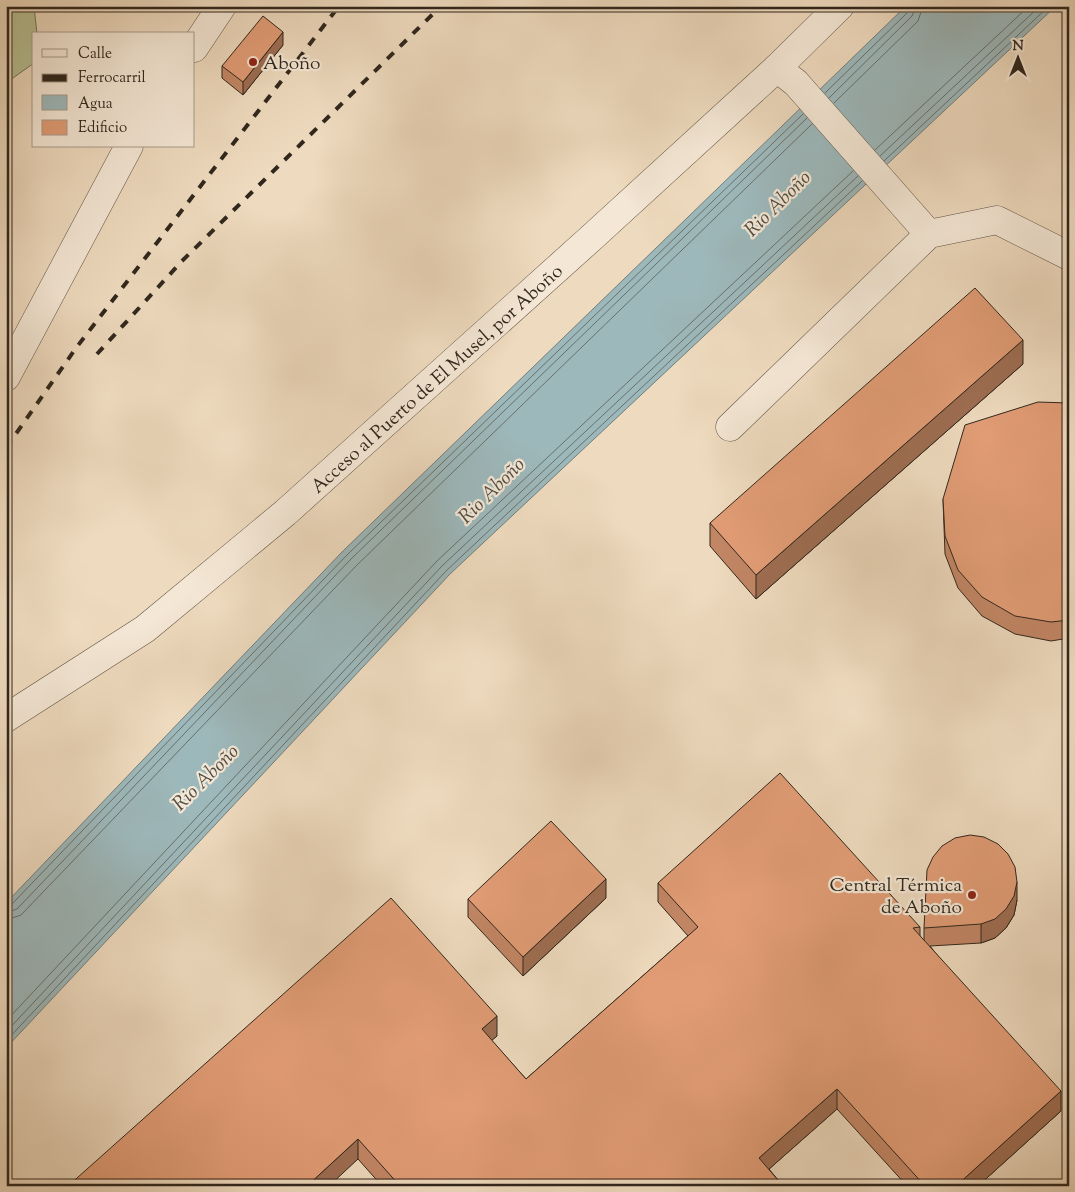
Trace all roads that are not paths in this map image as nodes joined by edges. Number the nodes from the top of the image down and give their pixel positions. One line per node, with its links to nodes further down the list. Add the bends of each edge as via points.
1 (222, 6): 3 (street)
2 (840, 6): 4 (street, Acceso al Puerto de El Musel, por Aboño)
3 (195, 46)
4 (786, 75): 6 (street); 10 (street, Acceso al Puerto de El Musel, por Aboño, via 285,513 145,629)
5 (128, 148): 8 (street)
6 (929, 234): 7 (street, via 997,220); 9 (street)
7 (1069, 256)
8 (6, 377)
9 (730, 427)
10 (6, 718)

